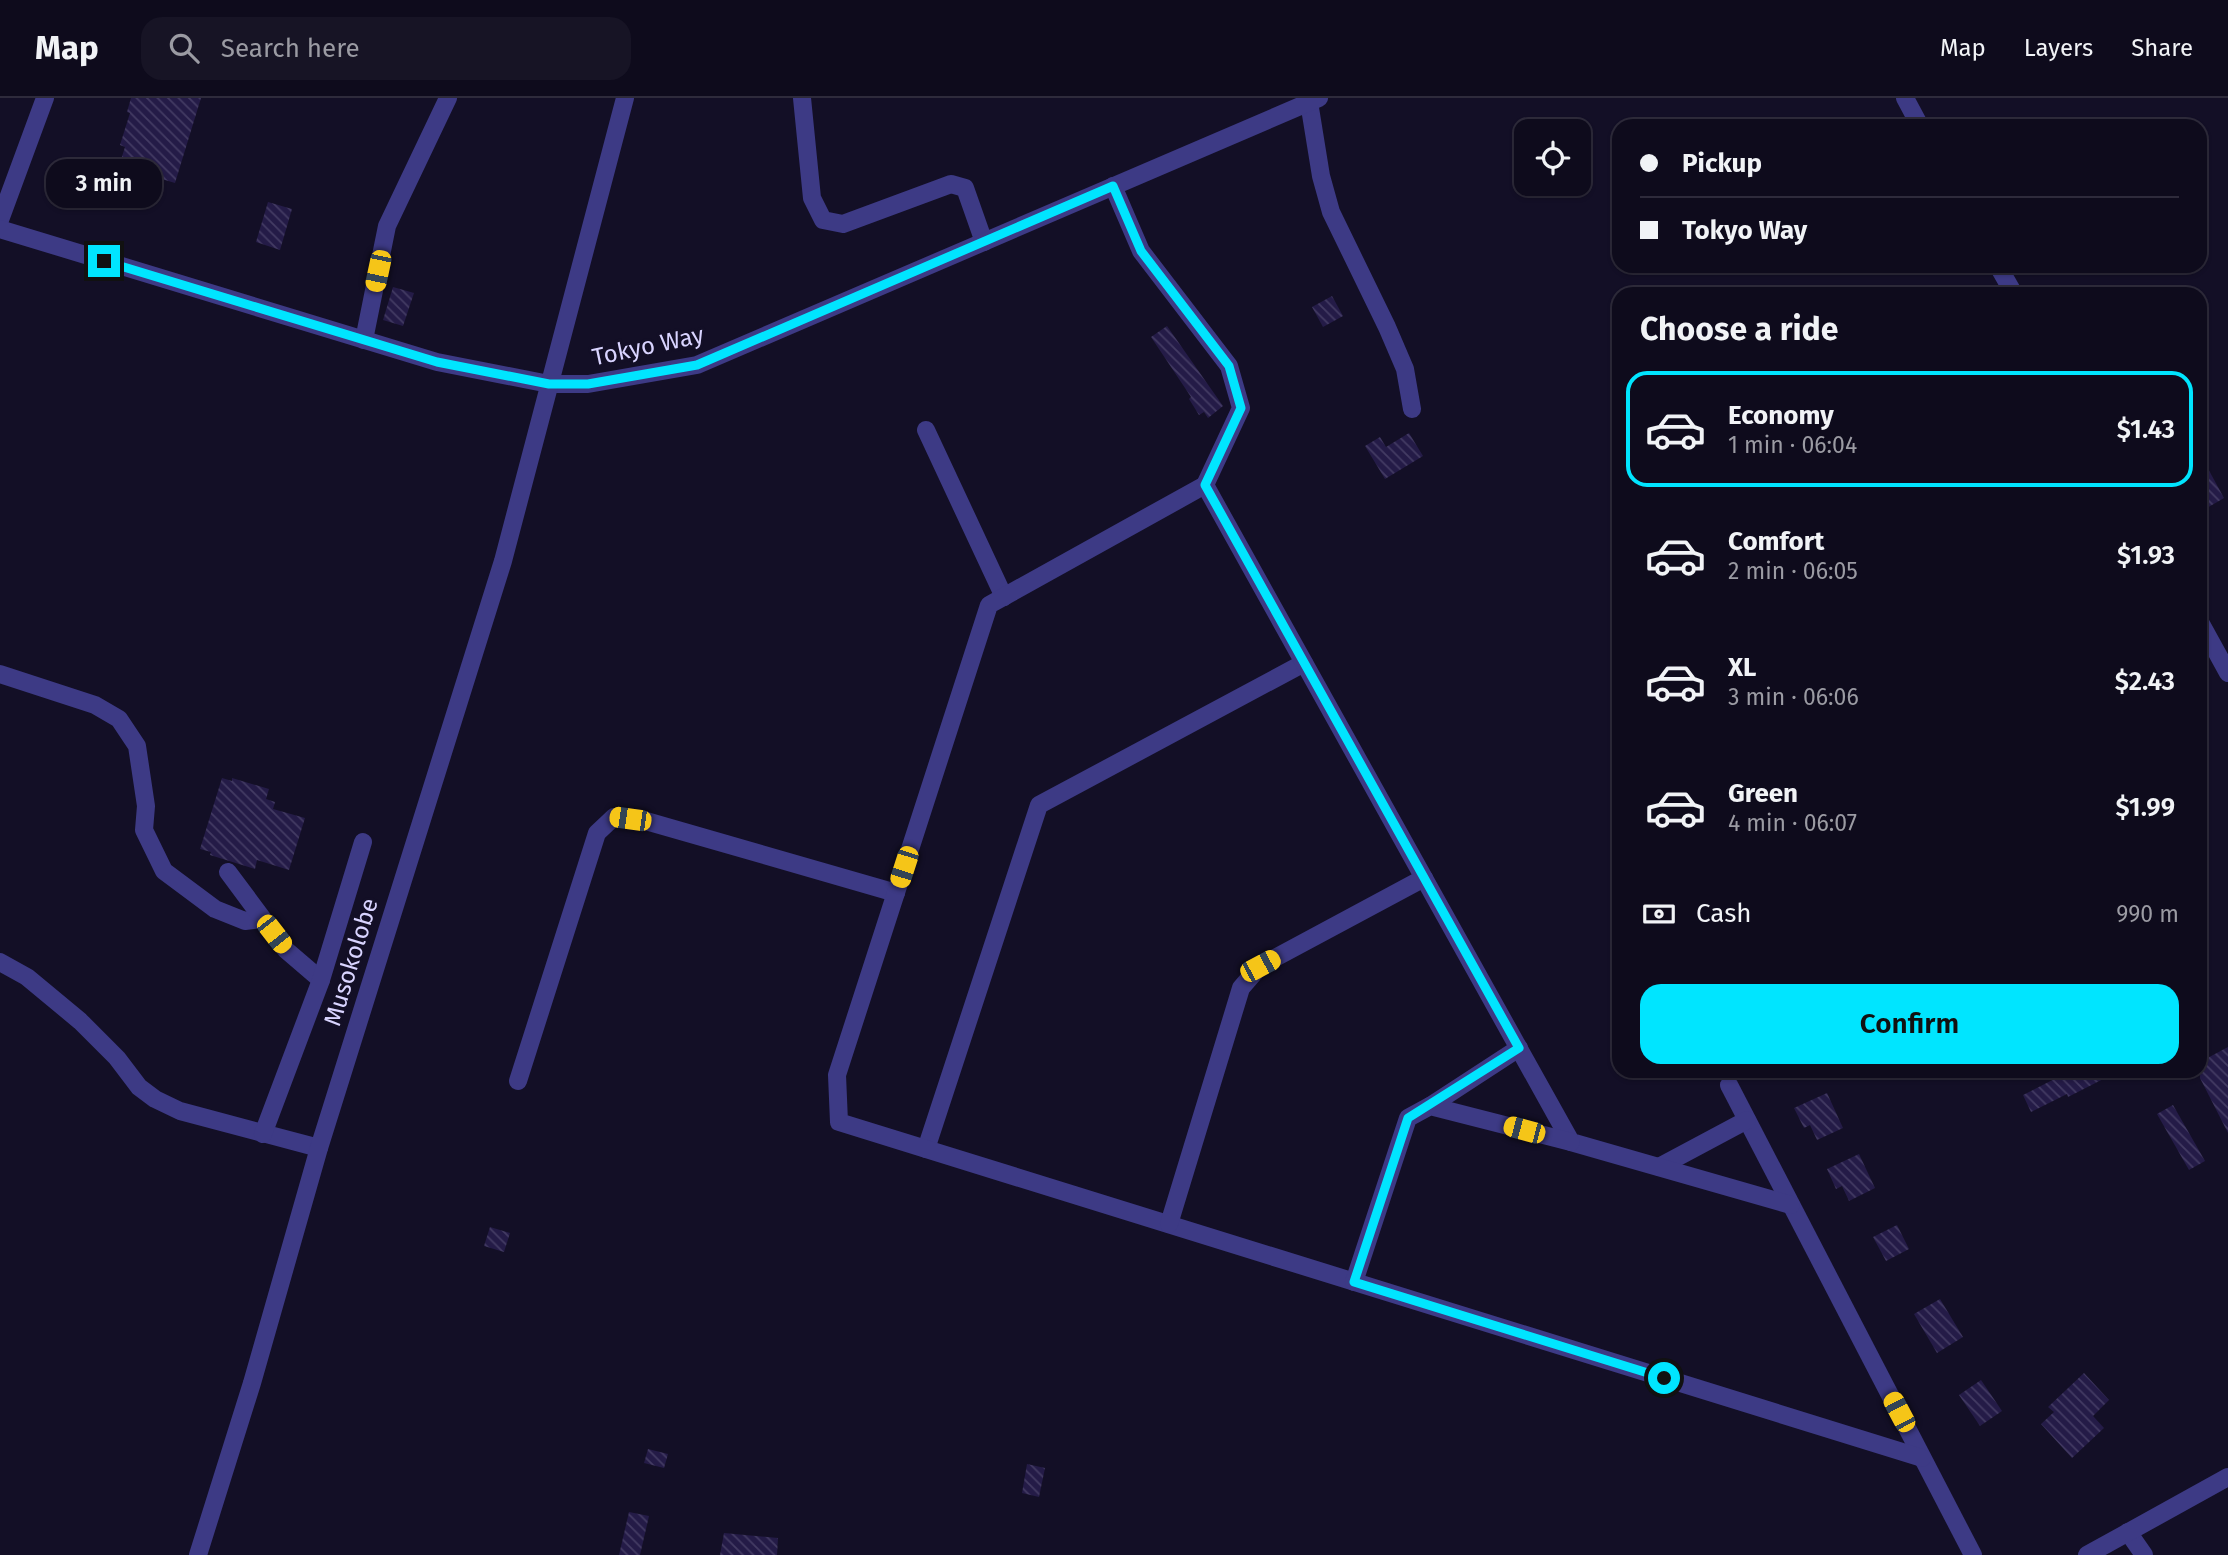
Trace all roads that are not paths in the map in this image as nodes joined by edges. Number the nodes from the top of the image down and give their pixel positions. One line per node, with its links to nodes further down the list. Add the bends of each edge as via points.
1 (45, 98): 9 (street)
2 (448, 98): 12 (street, via 387,226)
3 (625, 98): 13 (street, Musokolobe)
4 (802, 98): 11 (street, via 812,198 823,220 843,224 951,184 965,188)
5 (1905, 98): 7 (street)
6 (1314, 100): 8 (street, Tokyo Way); 14 (street, via 1321,176 1331,212 1405,369)
7 (1916, 119)
8 (1113, 186): 11 (street, Tokyo Way); 16 (street, via 1141,251 1229,366 1241,408)
9 (0, 220)
10 (0, 229): 12 (street, Tokyo Way)
11 (984, 242): 13 (street, Tokyo Way, via 697,365 588,384)
12 (364, 340): 13 (street, Tokyo Way, via 437,362)
13 (549, 384): 36 (street, Musokolobe, via 503,561)
14 (1412, 409)
15 (926, 430): 17 (street)
16 (1205, 485): 17 (street); 19 (street)
17 (1004, 597): 25 (street, via 989,605)
18 (2207, 635): 20 (street)
19 (1304, 663): 24 (street); 37 (street, via 1039,805)
20 (2228, 673)
21 (0, 674): 26 (street, via 95,705 119,719 137,746 146,806 144,830 164,871 215,909 245,921)
22 (363, 842): 28 (street)
23 (228, 872): 26 (street)
24 (1424, 878): 29 (street); 40 (street, via 1260,966 1241,988)
25 (896, 893): 30 (street, via 646,821 614,817 597,833); 37 (street, via 837,1075 839,1122)
26 (261, 919): 28 (street, via 286,950)
27 (0, 962): 34 (street, via 27,977 80,1021 155,1100)
28 (321, 980): 34 (street)
29 (1519, 1048): 32 (street); 35 (street)
30 (519, 1081)
31 (1729, 1085): 33 (street)
32 (1430, 1106): 35 (street); 41 (street, via 1408,1118)
33 (1747, 1120): 38 (street); 39 (street)
34 (263, 1134): 36 (street)
35 (1572, 1142): 38 (street)
36 (319, 1148): 45 (street, Musokolobe)
37 (926, 1149): 40 (street)
38 (1659, 1167): 39 (street)
39 (1791, 1205): 42 (street)
40 (1169, 1224): 41 (street)
41 (1354, 1282): 42 (street)
42 (1922, 1458): 46 (street)
43 (2228, 1477): 44 (street)
44 (2128, 1532): 47 (street); 48 (street)
45 (198, 1555)
46 (1973, 1555)
47 (2087, 1555)
48 (2144, 1555)

